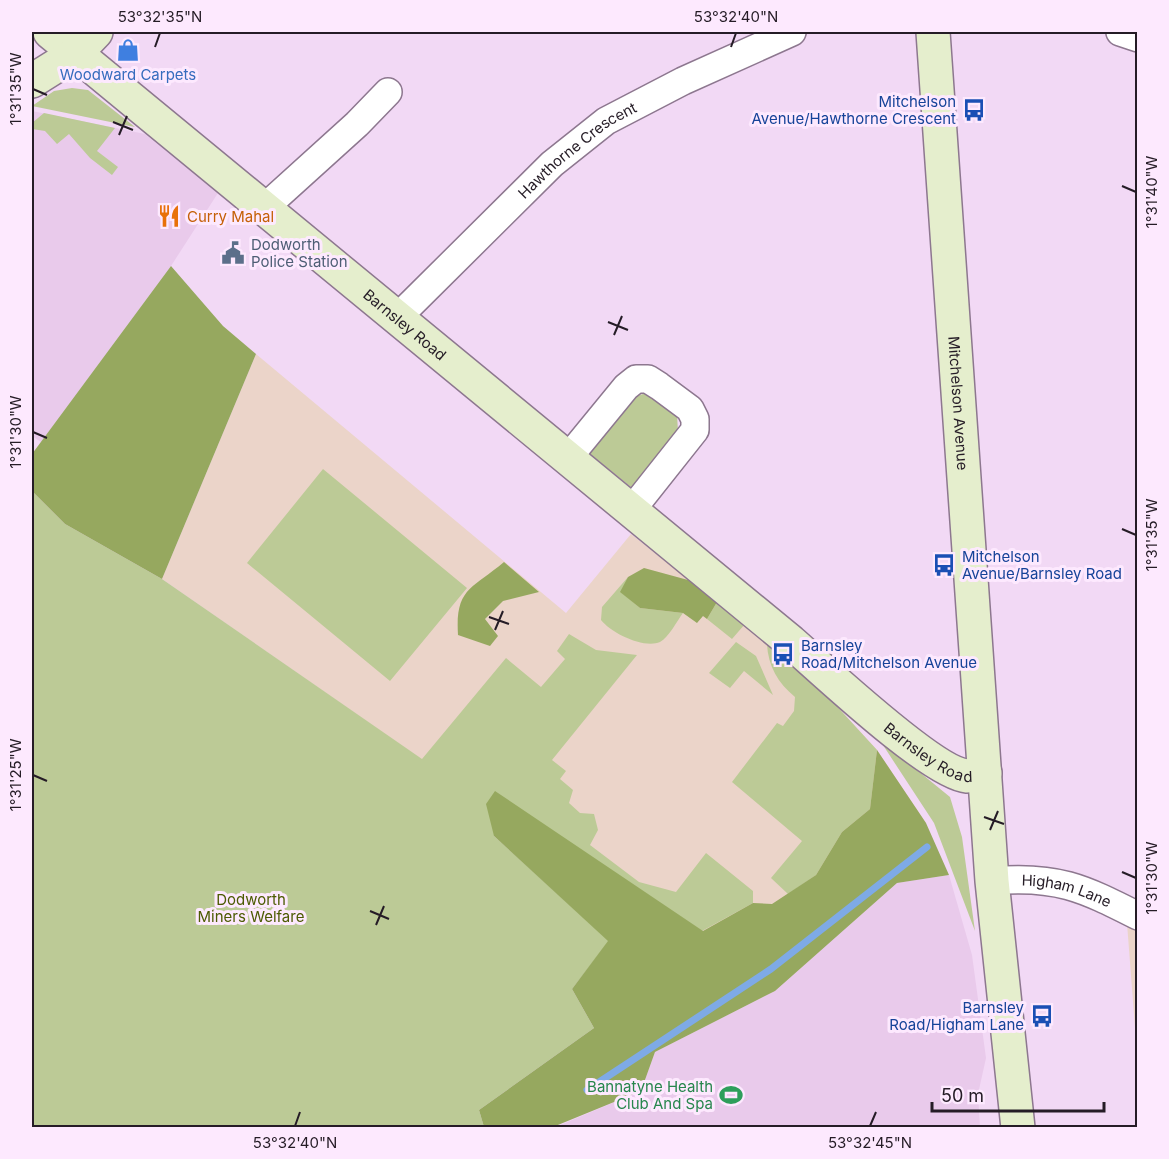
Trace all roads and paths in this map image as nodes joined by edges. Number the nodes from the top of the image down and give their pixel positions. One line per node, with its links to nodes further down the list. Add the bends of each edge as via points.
1 (50, 32): 6 (main road, Barnsley Road)
2 (792, 32): 10 (street, Hawthorne Crescent, via 606,121 552,164)
3 (933, 32): 13 (main road, Mitchelson Avenue)
4 (1120, 32): 5 (street)
5 (1137, 38)
6 (86, 43): 7 (main road); 9 (main road, Barnsley Road)
7 (32, 81)
8 (388, 92): 9 (street, via 346,121)
9 (263, 209): 10 (main road, Barnsley Road)
10 (398, 321): 11 (main road, Barnsley Road)
11 (567, 459): 12 (main road, Barnsley Road); 12 (street, via 636,379 648,379 690,409 695,430)
12 (630, 512): 13 (main road, Barnsley Road, via 930,759 966,776)
13 (985, 773): 14 (main road, Barnsley Road)
14 (992, 881): 15 (street, Higham Lane, via 1051,880 1078,886); 16 (main road, Barnsley Road)
15 (1137, 916)
16 (1018, 1128)

